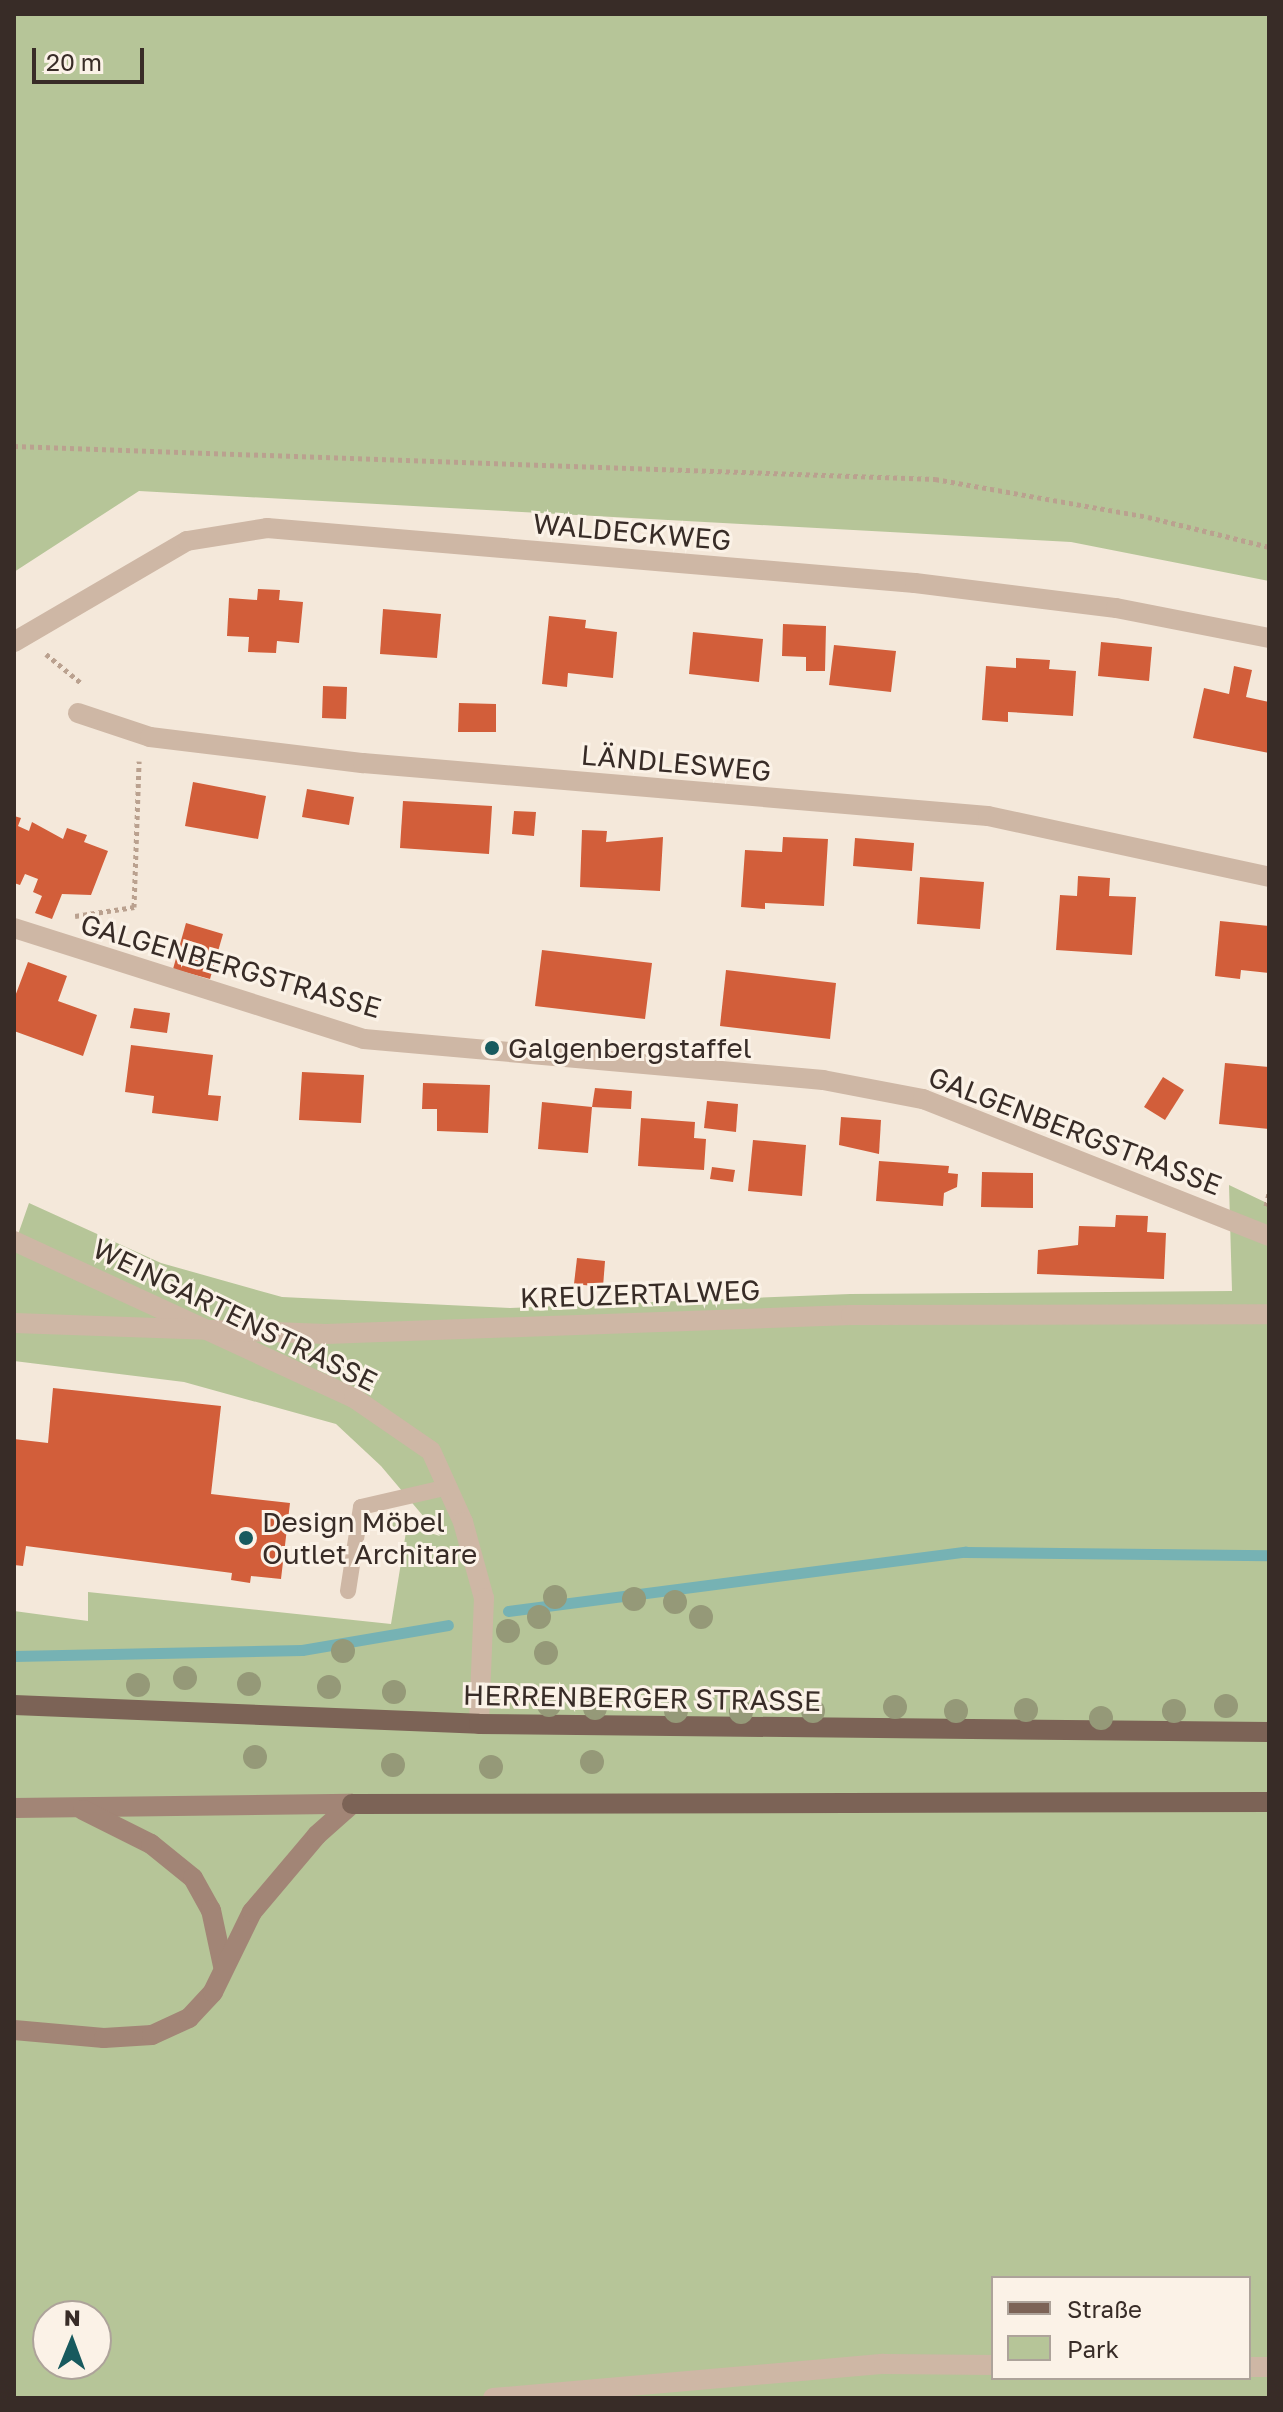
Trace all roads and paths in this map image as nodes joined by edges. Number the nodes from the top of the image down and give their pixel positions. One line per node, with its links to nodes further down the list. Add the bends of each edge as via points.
1 (14, 446): 2 (path, via 935,479 1148,517)
2 (1269, 547)
3 (1269, 638): 4 (street, WALDECKWEG, via 1116,608 915,583 267,528 187,541)
4 (14, 642)
5 (78, 713): 6 (street, LÄNDLESWEG)
6 (140, 732): 7 (street, LÄNDLESWEG, via 363,763 988,816); 9 (path, via 134,907 67,918)
7 (1269, 877)
8 (14, 928): 9 (street, GALGENBERGSTRASSE)
9 (58, 944): 10 (street, GALGENBERGSTRASSE, via 364,1039 823,1080 923,1099)
10 (1269, 1236)
11 (14, 1241): 14 (street, WEINGARTENSTRASSE)
12 (1269, 1314): 14 (street, KREUZERTALWEG, via 851,1315 326,1334)
13 (14, 1323): 14 (street, KREUZERTALWEG)
14 (201, 1327): 15 (street, WEINGARTENSTRASSE, via 354,1398 431,1451)
15 (448, 1487): 16 (lane, via 361,1507); 18 (street, WEINGARTENSTRASSE, via 484,1598)
16 (348, 1591)
17 (14, 1705): 18 (main road, HERRENBERGER STRASSE)
18 (479, 1724): 19 (main road, HERRENBERGER STRASSE)
19 (1269, 1732)
20 (1269, 1802): 21 (main road)
21 (352, 1804): 22 (main road); 24 (main road, via 317,1835 252,1912)
22 (77, 1807): 23 (main road); 24 (main road, via 151,1844 193,1878 211,1910)
23 (14, 1808)
24 (223, 1966): 25 (main road, via 213,1992 189,2018 152,2035 104,2038)
25 (14, 2030)
26 (991, 2365): 27 (street, via 884,2364)
27 (493, 2398)

